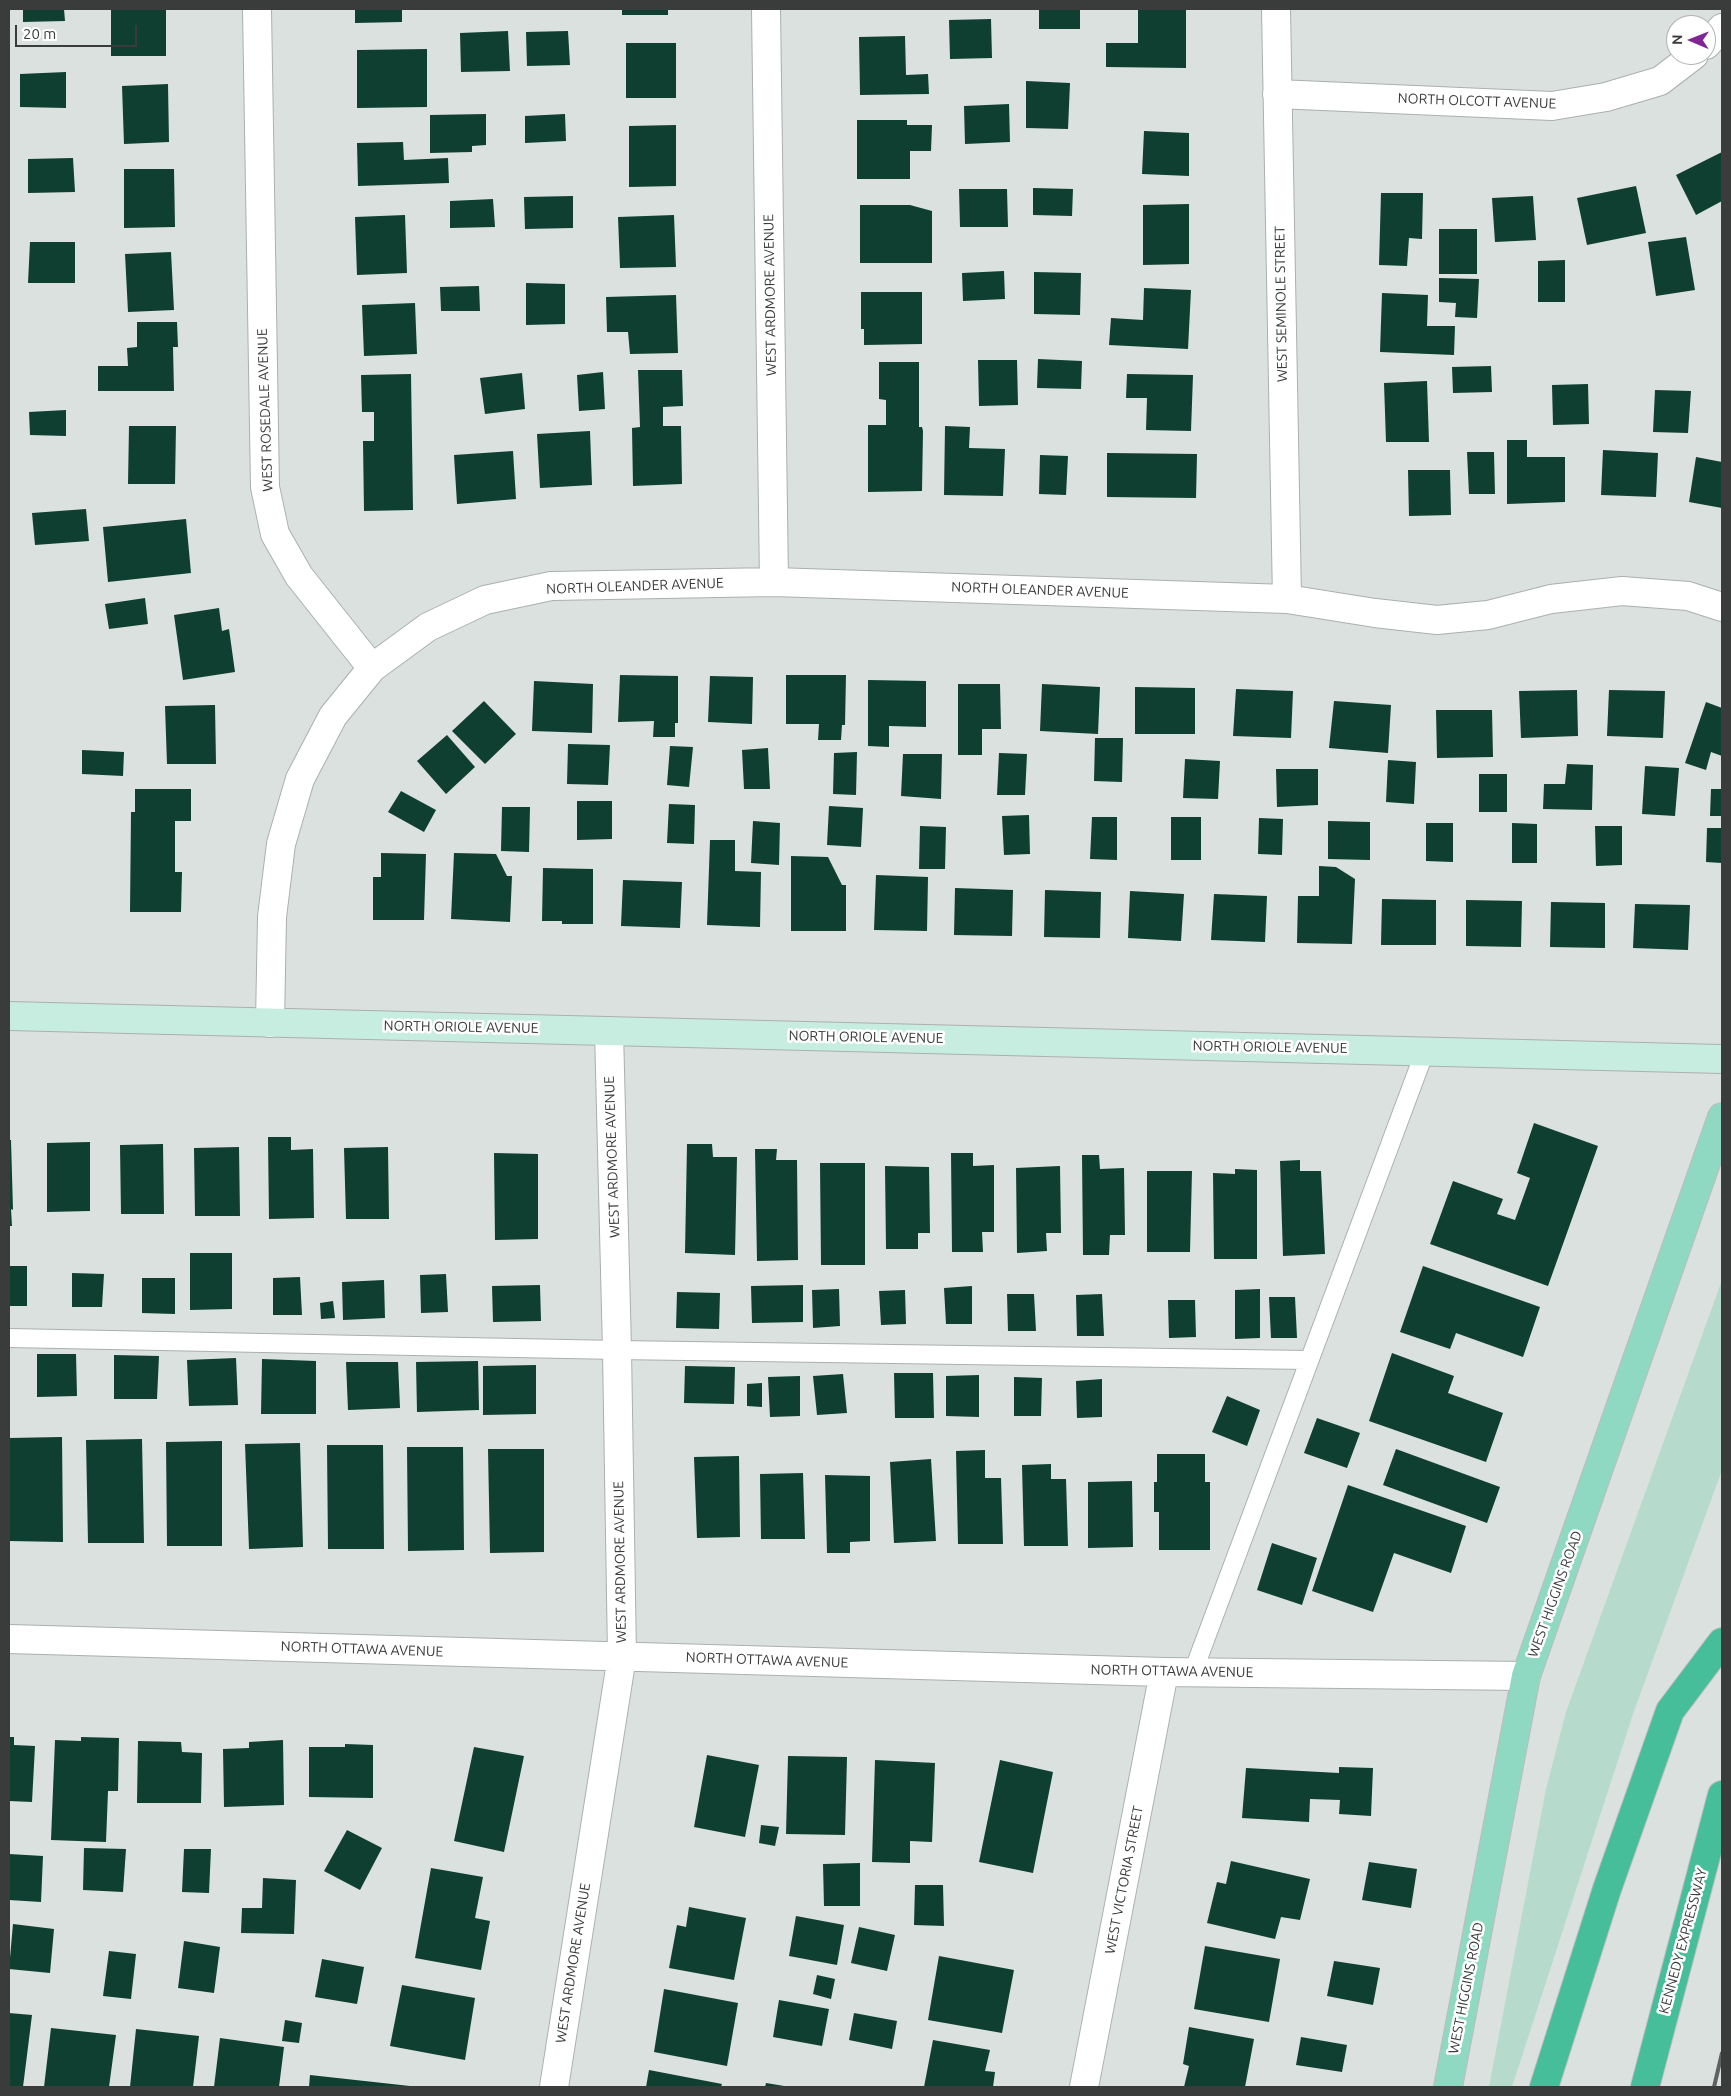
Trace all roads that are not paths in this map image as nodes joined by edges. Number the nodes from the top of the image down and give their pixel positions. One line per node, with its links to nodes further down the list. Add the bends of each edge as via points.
1 (257, 9): 9 (street, WEST ROSEDALE AVENUE, via 265,487 275,534 299,576)
2 (766, 9): 6 (street, WEST ARDMORE AVENUE)
3 (1276, 9): 5 (street, WEST SEMINOLE STREET)
4 (1681, 65): 5 (street, NORTH OLCOTT AVENUE, via 1660,81 1606,97 1552,106)
5 (1277, 94): 7 (street, WEST SEMINOLE STREET)
6 (774, 582): 7 (street, NORTH OLEANDER AVENUE); 9 (street, NORTH OLEANDER AVENUE, via 551,586 513,594 485,600 428,627)
7 (1287, 599): 8 (street, NORTH OLEANDER AVENUE, via 1437,620 1488,615 1551,599 1622,591 1688,596)
8 (1722, 607)
9 (372, 668): 11 (street, via 334,716 300,779 281,844 272,917)
10 (9, 1016): 11 (street, NORTH ORIOLE AVENUE)
11 (270, 1023): 12 (street, NORTH ORIOLE AVENUE)
12 (609, 1031): 13 (street, NORTH ORIOLE AVENUE); 17 (street, WEST ARDMORE AVENUE)
13 (1425, 1051): 14 (street, NORTH ORIOLE AVENUE); 18 (lane)
14 (1722, 1059)
15 (1722, 1117): 24 (main road, WEST HIGGINS ROAD)
16 (9, 1338): 17 (lane)
17 (618, 1350): 18 (lane); 21 (street, WEST ARDMORE AVENUE)
18 (1308, 1360): 23 (lane)
19 (9, 1639): 21 (street, NORTH OTTAWA AVENUE)
20 (1722, 1642): 29 (highway, via 1670,1711 1607,1889)
21 (622, 1656): 22 (street, NORTH OTTAWA AVENUE); 26 (street, WEST ARDMORE AVENUE)
22 (1164, 1672): 23 (street, NORTH OTTAWA AVENUE); 27 (street, WEST VICTORIA STREET)
23 (1192, 1672): 24 (street, NORTH OTTAWA AVENUE)
24 (1526, 1676): 28 (main road, WEST HIGGINS ROAD)
25 (1722, 1795): 30 (highway, KENNEDY EXPRESSWAY)
26 (554, 2087)
27 (1084, 2087)
28 (1448, 2087)
29 (1544, 2087)
30 (1646, 2087)

